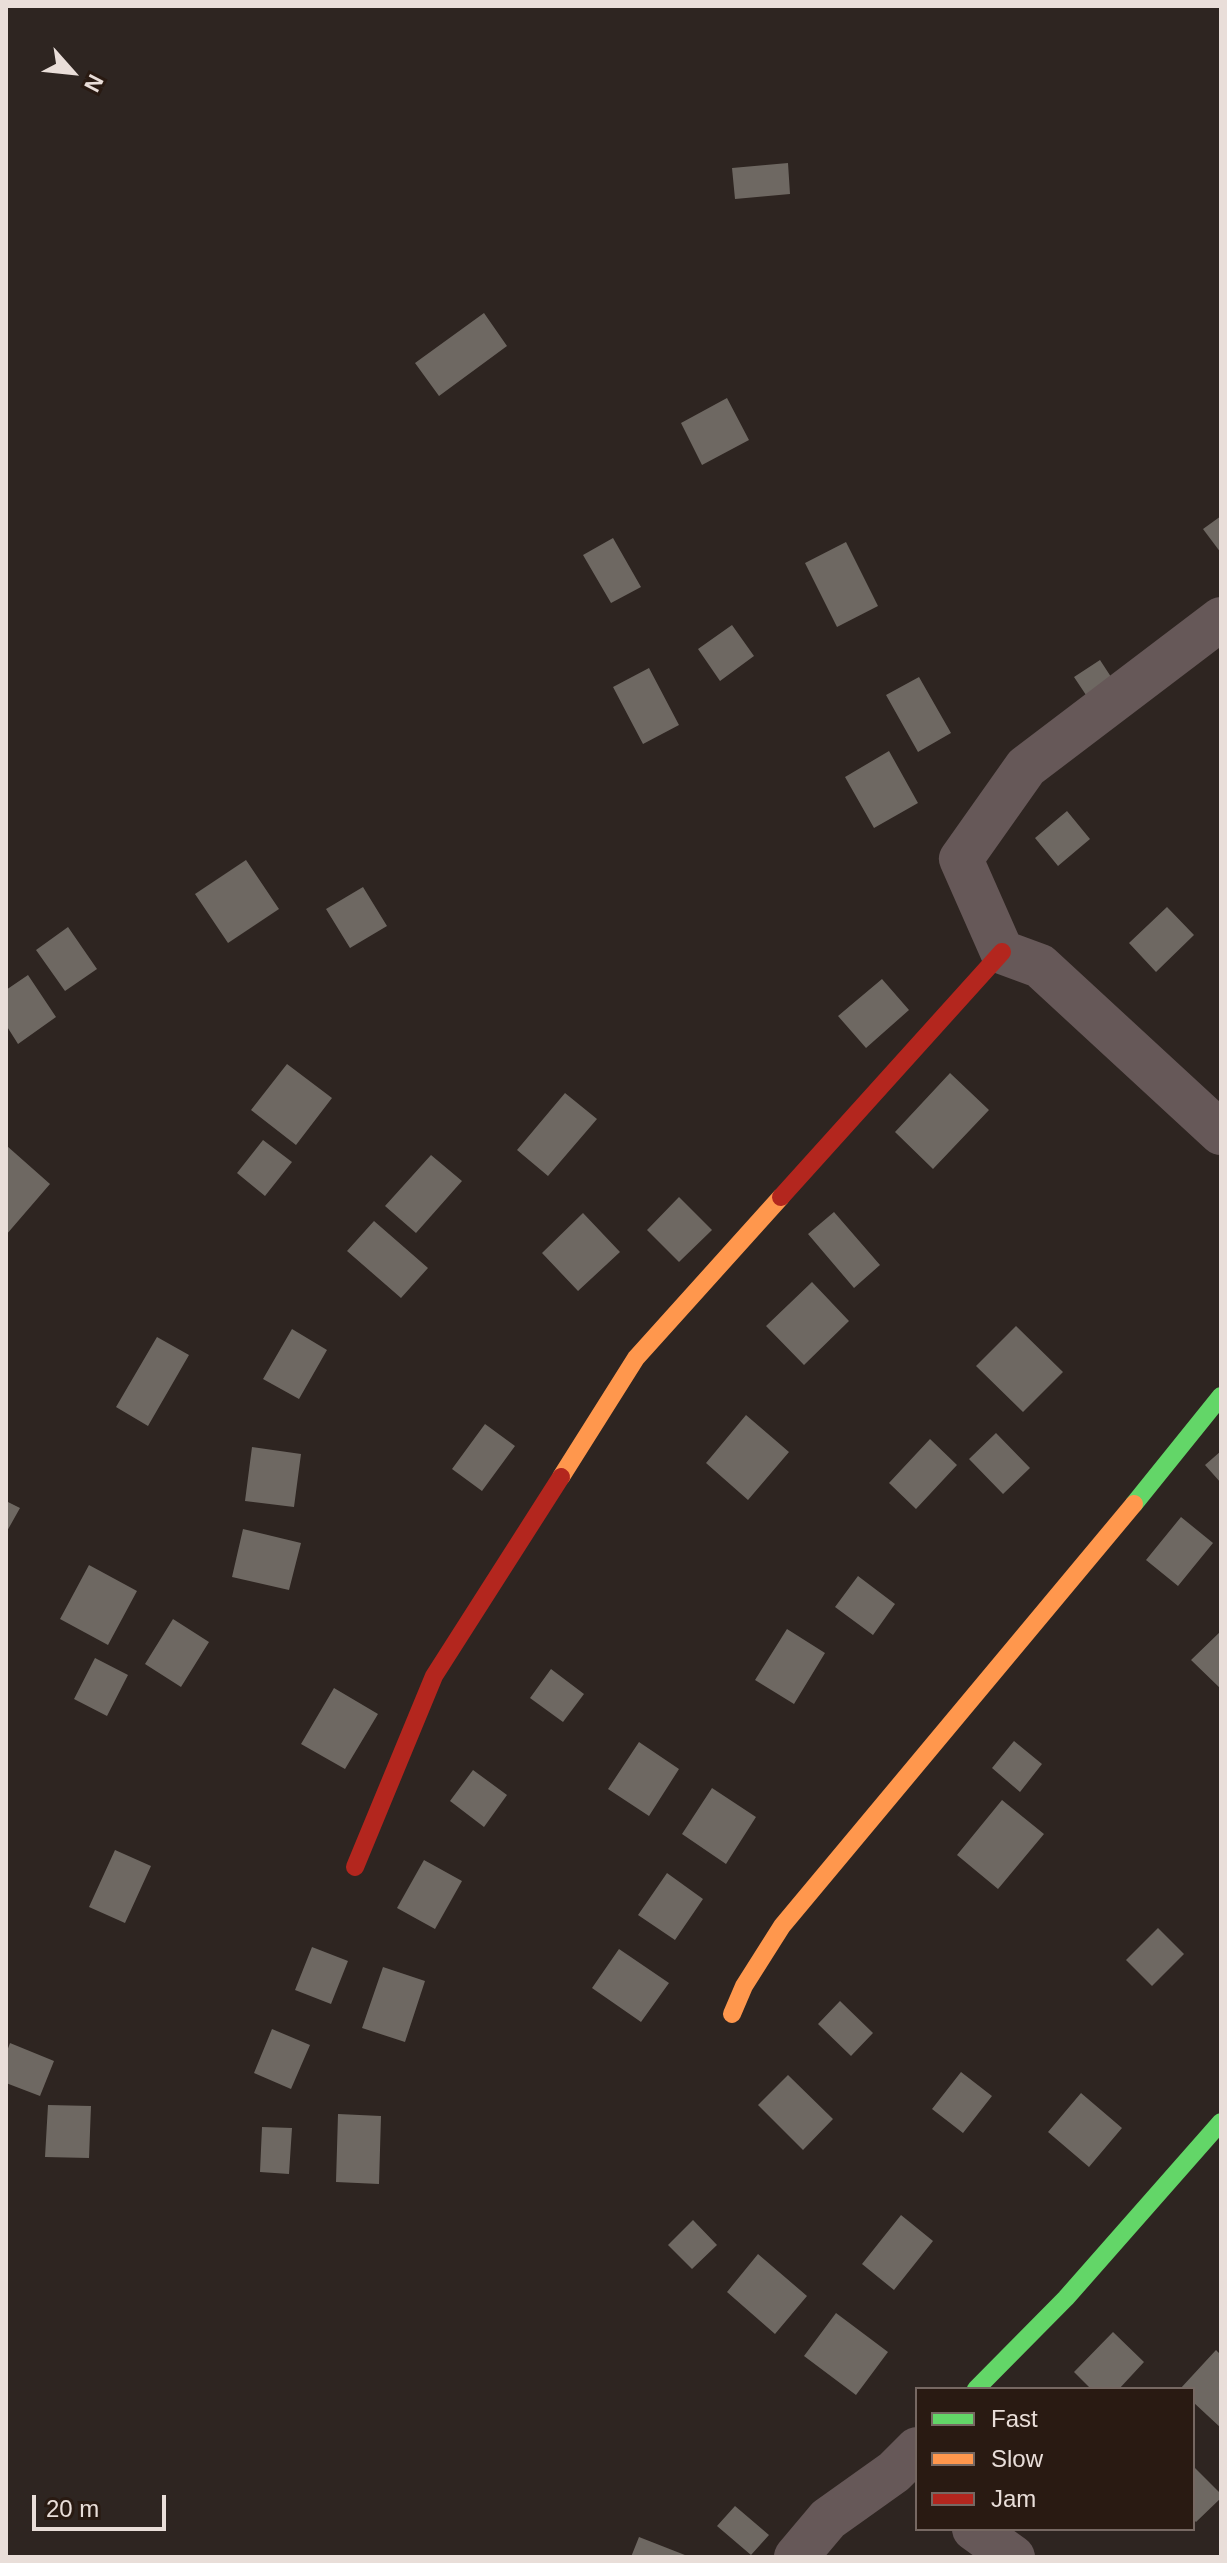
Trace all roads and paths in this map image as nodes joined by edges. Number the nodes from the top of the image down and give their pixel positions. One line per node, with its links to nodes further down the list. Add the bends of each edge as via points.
1 (1221, 619): 2 (street, via 1026,767 961,859)
2 (1002, 952): 3 (street, via 1040,966); 5 (street, via 636,1358 434,1676)
3 (1221, 1133)
4 (1221, 1396): 6 (street, via 782,1926)
5 (355, 1867)
6 (732, 2014)
7 (1221, 2122): 8 (street, via 1066,2298)
8 (978, 2387)
9 (909, 2470): 11 (street, via 828,2519)
10 (977, 2531): 12 (street)
11 (796, 2557)
12 (1013, 2557)

